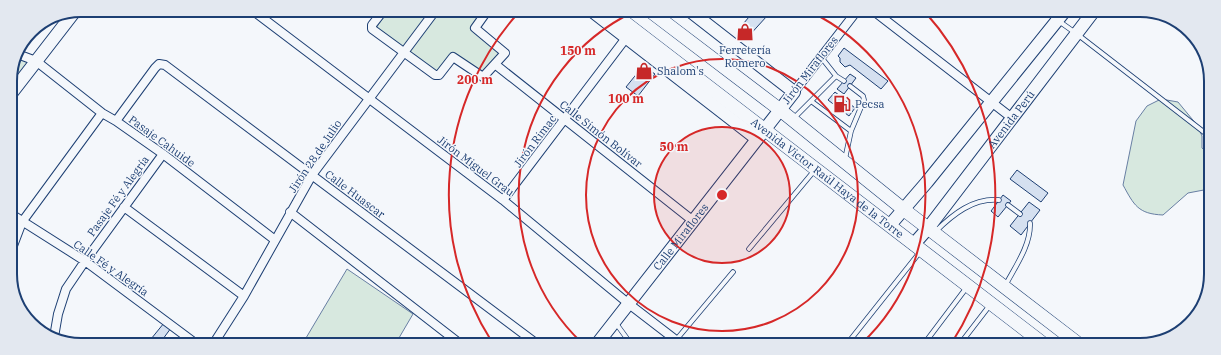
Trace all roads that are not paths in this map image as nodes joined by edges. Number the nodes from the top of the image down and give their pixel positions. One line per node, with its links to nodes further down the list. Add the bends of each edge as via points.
1 (261, 17): 27 (street, Jirón Miguel Grau)
2 (378, 17): 17 (street, via 372,29)
3 (430, 17): 17 (street, Jirón 28 de Julio)
4 (483, 17): 21 (street, via 475,28 505,51)
5 (600, 17): 16 (main road)
6 (617, 17): 38 (main road, Avenida Victor Raúl Haya de la Torre)
7 (658, 17): 30 (main road, Avenida Victor Raúl Haya de la Torre)
8 (698, 17): 26 (main road)
9 (852, 17): 19 (street, Jirón Miraflores)
10 (881, 17): 29 (street)
11 (1060, 17): 29 (main road)
12 (1062, 17): 15 (lane)
13 (1089, 17): 15 (main road, Avenida Perú)
14 (69, 19): 20 (main road)
15 (1077, 34): 32 (main road, Avenida Perú); 37 (lane)
16 (626, 38): 33 (street, Jirón Rimac); 38 (main road)
17 (404, 52): 21 (street, via 437,75 454,57 480,77 485,77); 27 (street, Jirón 28 de Julio)
18 (23, 56): 20 (street, Pasaje Cahuide)
19 (820, 56): 22 (lane); 26 (street, Jirón Miraflores)
20 (36, 61): 24 (main road); 31 (street, Pasaje Cahuide)
21 (496, 65): 33 (street, Calle Simón Bolívar)
22 (836, 76): 23 (lane); 28 (lane)
23 (844, 81)
24 (17, 86)
25 (850, 86): 36 (lane, via 863,96 864,100)
26 (794, 92): 30 (main road, Jirón Miraflores)
27 (368, 99): 42 (street, Jirón 28 de Julio); 43 (street, Jirón Miguel Grau)
28 (811, 101): 34 (lane); 36 (lane)
29 (992, 103): 32 (street); 47 (main road)
30 (779, 109): 34 (main road, Avenida Victor Raúl Haya de la Torre); 38 (main road, Jirón Miraflores)
31 (102, 113): 35 (street, Pasaje Cahuide); 52 (street)
32 (1012, 118): 55 (main road, Avenida Perú)
33 (564, 120): 43 (street, Jirón Rimac); 51 (street, Calle Simón Bolívar)
34 (792, 120): 40 (main road, Avenida Victor Raúl Haya de la Torre)
35 (116, 121): 39 (street, Pasaje Cahuide); 42 (street, Calle Huascar, via 159,64 165,65)
36 (851, 131): 40 (lane)
37 (1204, 132)
38 (761, 134): 41 (main road, Avenida Victor Raúl Haya de la Torre); 51 (main road, Calle Miraflores)
39 (163, 154): 46 (street, Pasaje Fé y Alegría); 57 (street, Pasaje Cahuide)
40 (844, 161): 47 (main road, Avenida Victor Raúl Haya de la Torre)
41 (816, 169): 54 (main road, Avenida Victor Raúl Haya de la Torre); 59 (lane)
42 (312, 175): 48 (street, Jirón 28 de Julio); 72 (street, Calle Huascar)
43 (504, 200): 65 (street, Jirón Miguel Grau)
44 (999, 200): 55 (lane, via 986,199 965,207)
45 (1008, 205): 49 (lane)
46 (124, 207): 60 (street, Pasaje Fé y Alegría); 64 (street)
47 (903, 208): 54 (main road); 55 (main road, Avenida Victor Raúl Haya de la Torre)
48 (290, 212): 57 (street, Jirón 28 de Julio); 71 (street)
49 (1020, 214)
50 (17, 218): 52 (street, Calle Fé y Alegría)
51 (692, 220): 65 (main road, Calle Miraflores)
52 (22, 222): 56 (street); 60 (street, Calle Fé y Alegría)
53 (1030, 223): 63 (lane, via 1025,248)
54 (890, 225): 58 (main road, Avenida Victor Raúl Haya de la Torre)
55 (932, 230): 58 (main road, Avenida Perú); 63 (main road, Avenida Victor Raúl Haya de la Torre)
56 (17, 236)
57 (275, 240): 64 (street, Jirón 28 de Julio)
58 (917, 247): 62 (main road, Avenida Victor Raúl Haya de la Torre); 77 (lane)
59 (749, 249)
60 (84, 261): 68 (street, Pasaje Fé y Alegría, via 66,289); 69 (street, Calle Fé y Alegría)
61 (733, 272): 76 (lane)
62 (968, 286): 66 (main road, Avenida Victor Raúl Haya de la Torre); 78 (lane)
63 (1005, 286): 81 (main road, Avenida Victor Raúl Haya de la Torre)
64 (244, 296): 70 (street, Jirón 28 de Julio)
65 (628, 304): 67 (main road, Calle Miraflores); 75 (street, Jirón Miguel Grau)
66 (992, 304): 79 (lane); 80 (main road, Avenida Victor Raúl Haya de la Torre)
67 (615, 322): 73 (main road, Calle Miraflores); 74 (lane)
68 (55, 332)
69 (189, 338)
70 (217, 338)
71 (453, 338)
72 (529, 338)
73 (602, 338)
74 (627, 338)
75 (674, 338)
76 (682, 338)
77 (851, 338)
78 (929, 338)
79 (965, 338)
80 (1036, 338)
81 (1071, 338)

